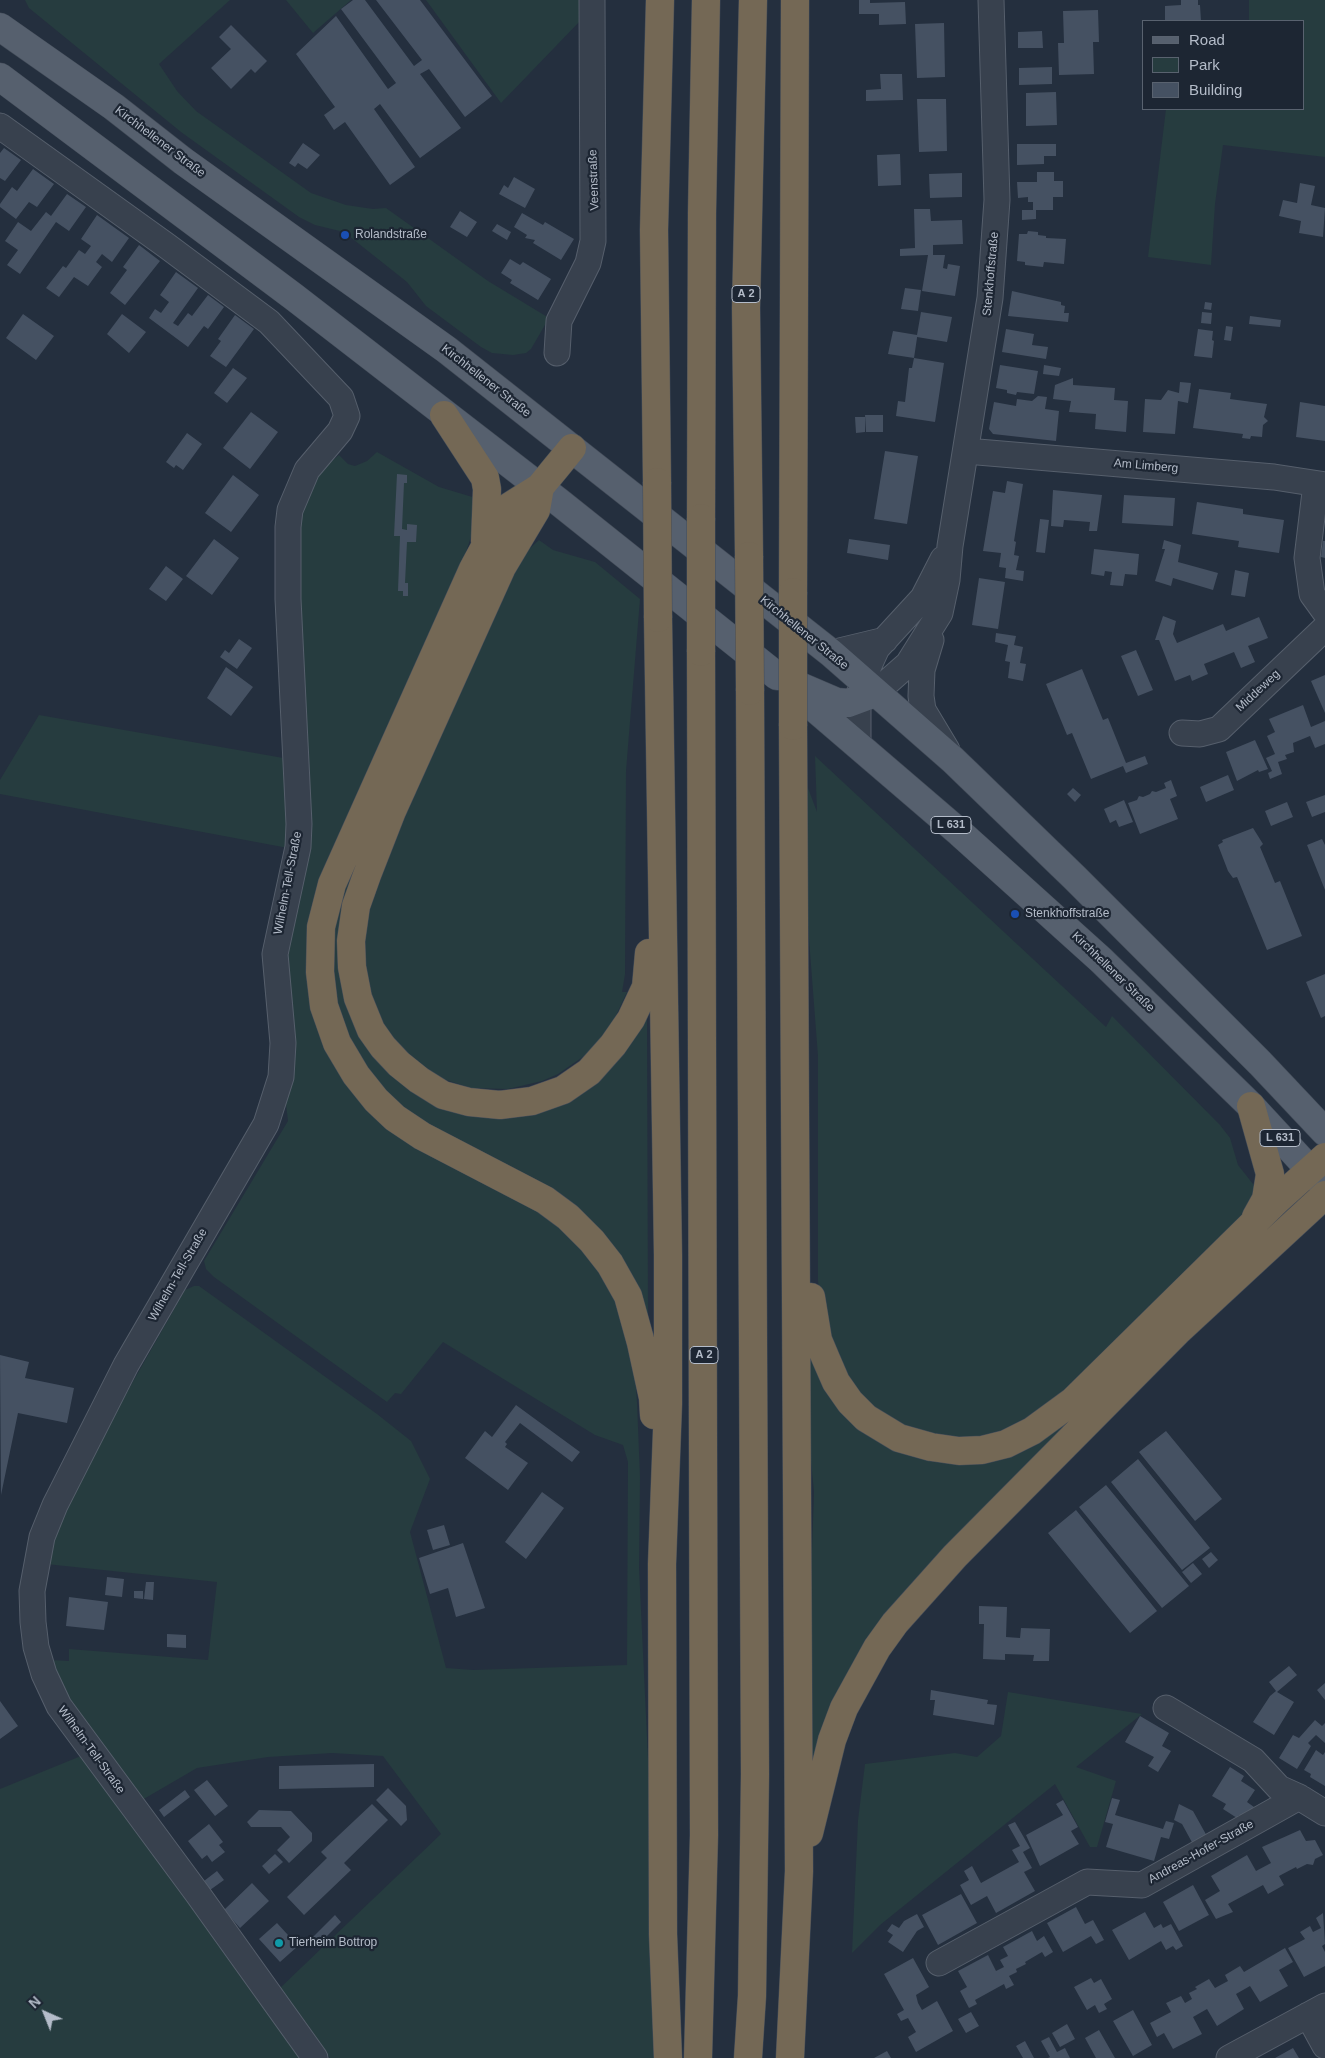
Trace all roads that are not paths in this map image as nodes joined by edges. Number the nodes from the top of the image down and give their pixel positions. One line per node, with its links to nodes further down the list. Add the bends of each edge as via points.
1 (592, 0): 10 (street, Veenstraße, via 593,241 588,263 559,321)
2 (660, 0): 28 (highway, bridge, via 654,230)
3 (706, 0): 45 (highway, A 2, bridge, via 701,518 704,1835)
4 (753, 0): 46 (highway, A 2, bridge, via 746,308 755,1774)
5 (796, 0): 31 (highway, bridge, via 793,726)
6 (991, 0): 13 (street, Stenkhoffstraße, via 997,200 990,298)
7 (0, 27): 12 (main road, Kirchhellener Straße / L 631, via 446,350)
8 (0, 77): 11 (main road, Kirchhellener Straße / L 631)
9 (0, 126): 43 (street, Wilhelm-Tell-Straße, via 269,322 341,398 347,416 340,431 307,470 290,510 288,527 288,599 299,824 296,857 275,954 283,1051 281,1077 266,1124 126,1365 56,1505 42,1537 32,1591 36,1647 59,1706)
10 (557, 353)
11 (444, 415): 15 (main road, Kirchhellener Straße / L 631); 17 (highway, via 485,478)
12 (572, 448): 15 (highway); 22 (main road, Kirchhellener Straße / L 631)
13 (966, 451): 14 (street, Am Limberg, via 1274,477); 16 (street, Stenkhoffstraße)
14 (1321, 484): 18 (street, via 1307,558 1312,594)
15 (540, 487): 17 (highway, via 510,506); 23 (main road, Kirchhellener Straße / L 631); 28 (highway, via 536,510 493,586 392,811 356,906 351,941 352,967 358,998 382,1047 419,1080 443,1095 469,1102 500,1105 532,1101 563,1090 589,1072 613,1046 631,1019 646,987)
16 (950, 546): 19 (street, Stenkhoffstraße); 21 (street, Stenkhoffstraße, via 923,598)
17 (485, 547): 35 (highway, via 391,749 329,893 321,927 320,972 324,1006 337,1043 356,1075 395,1118 422,1136 545,1200 568,1217 610,1264 628,1296 653,1398)
18 (1325, 612)
19 (940, 613): 24 (street, Stenkhoffstraße, via 908,664); 27 (street, Kirchhellener Straße, via 922,670 921,696 923,710)
20 (1325, 628): 25 (street, Middeweg, via 1219,729 1200,734)
21 (885, 640): 22 (street); 24 (street, Stenkhoffstraße, via 877,648)
22 (831, 653): 24 (main road, Kirchhellener Straße / L 631)
23 (791, 685): 24 (main road, Kirchhellener Straße, via 837,702 848,703); 26 (main road, Kirchhellener Straße / L 631)
24 (865, 692): 26 (street, Stenkhoffstraße); 27 (main road, Kirchhellener Straße / L 631)
25 (1182, 732)
26 (858, 744): 29 (main road, Kirchhellener Straße / L 631, via 1081,941)
27 (953, 760): 30 (main road, Kirchhellener Straße / L 631, via 1252,1054)
28 (661, 810): 35 (highway, via 668,1255 668,1404)
29 (1250, 1106): 32 (main road, Kirchhellener Straße / L 631); 34 (highway, via 1270,1174 1266,1199)
30 (1325, 1132)
31 (797, 1171): 34 (highway, via 810,1201 814,1322 836,1382 860,1413 883,1430 915,1443 959,1451 1006,1444 1053,1417 1094,1382); 39 (highway)
32 (1320, 1171): 34 (highway)
33 (1325, 1195): 39 (highway, via 1179,1330 955,1556 895,1623 872,1655 844,1708 832,1740)
34 (1252, 1224)
35 (662, 1564): 44 (highway, via 663,1934)
36 (1166, 1708): 37 (street, via 1253,1760 1279,1788)
37 (1299, 1797): 38 (street); 40 (street, Andreas-Hofer-Straße, via 1142,1885 1087,1882)
38 (1325, 1814)
39 (799, 1871): 47 (highway)
40 (939, 1963)
41 (1317, 2010): 42 (street); 48 (street)
42 (1325, 2046)
43 (315, 2058)
44 (668, 2058)
45 (698, 2058)
46 (748, 2058)
47 (790, 2058)
48 (1229, 2058)

